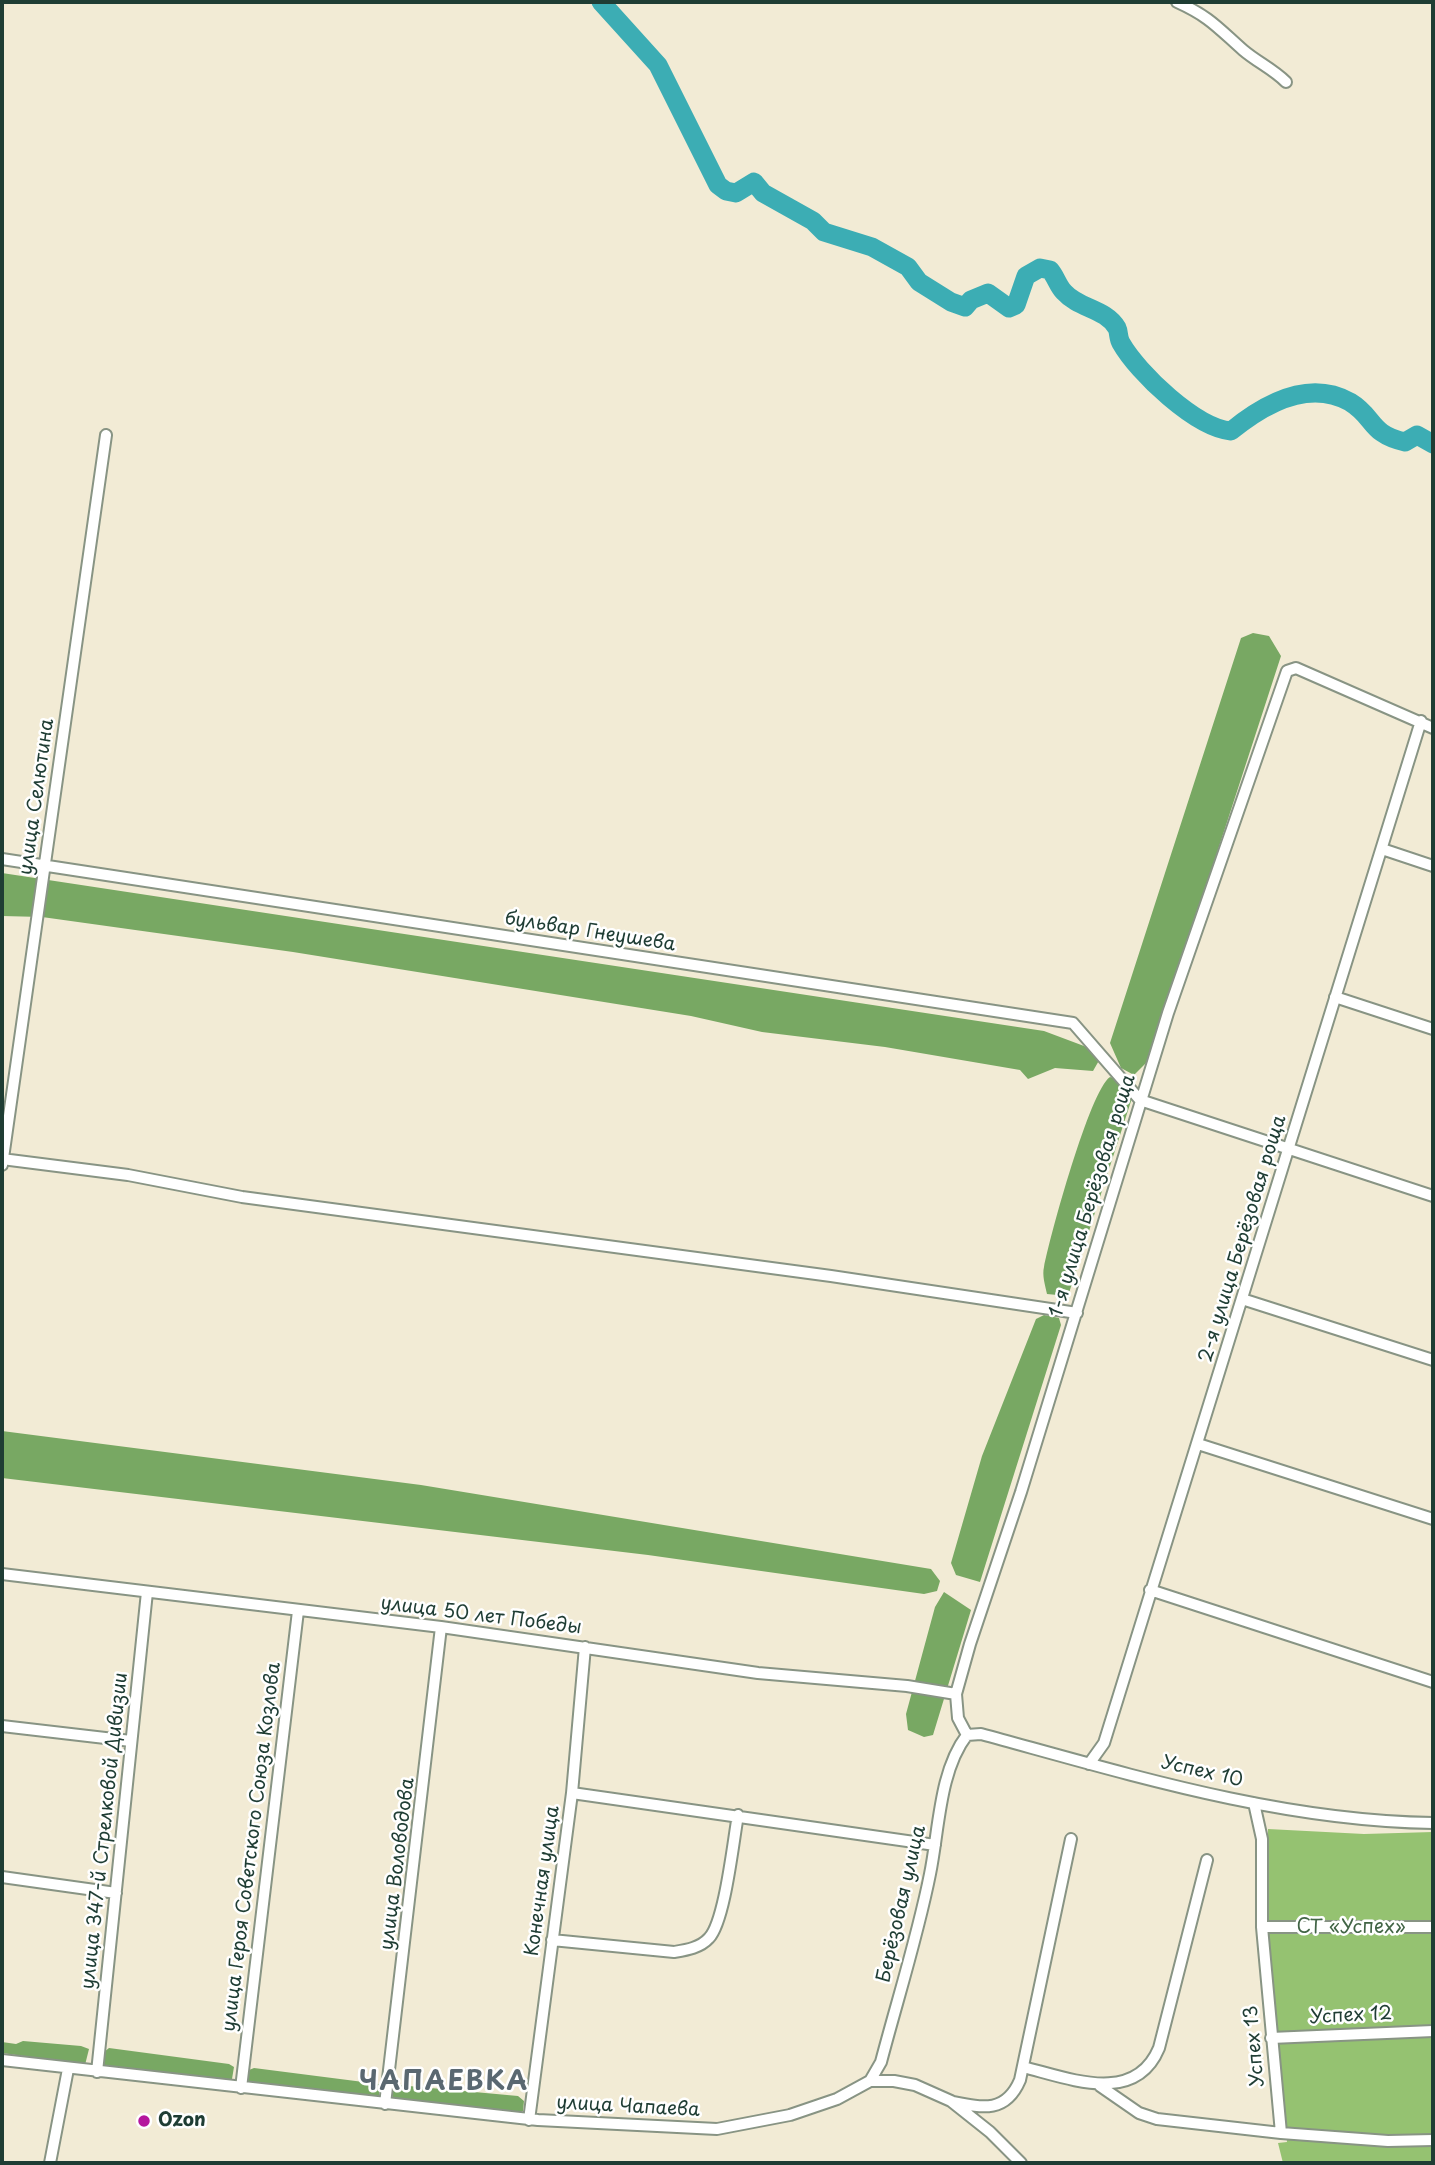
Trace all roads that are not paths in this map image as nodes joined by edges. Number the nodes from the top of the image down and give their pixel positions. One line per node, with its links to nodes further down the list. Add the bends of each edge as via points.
1 (1177, 2): 2 (street, via 1206,15)
2 (1286, 82)
3 (106, 435): 8 (street, улица Селютина)
4 (1421, 721): 5 (street); 6 (street, 2-я улица Берёзовая роща); 12 (street, 1-я улица Берёзовая роща, via 1296,668 1287,671)
5 (1433, 728)
6 (1382, 849): 9 (street); 10 (street, 2-я улица Берёзовая роща)
7 (2, 859): 8 (street, бульвар Гнеушева)
8 (45, 866): 12 (street, бульвар Гнеушева, via 1073,1023); 14 (street, улица Селютина)
9 (1433, 866)
10 (1335, 997): 11 (street); 13 (street, 2-я улица Берёзовая роща)
11 (1433, 1028)
12 (1140, 1100): 13 (street); 17 (street, 1-я улица Берёзовая роща)
13 (1290, 1148): 15 (street); 16 (street, 2-я улица Берёзовая роща)
14 (2, 1161): 17 (street, via 128,1175 242,1197)
15 (1433, 1196)
16 (1242, 1299): 18 (street); 19 (street, 2-я улица Берёзовая роща)
17 (1077, 1313): 28 (street, 1-я улица Берёзовая роща)
18 (1433, 1360)
19 (1198, 1444): 20 (street); 22 (street, 2-я улица Берёзовая роща)
20 (1433, 1519)
21 (2, 1574): 23 (street, улица 50 лет Победы)
22 (1150, 1590): 27 (street); 32 (street, 2-я улица Берёзовая роща, via 1104,1743)
23 (148, 1592): 24 (street, улица 50 лет Победы); 31 (street, улица 347-й Стрелковой Дивизии)
24 (298, 1611): 25 (street, улица 50 лет Победы); 53 (street, улица Героя Советского Союза Козлова)
25 (441, 1628): 26 (street, улица 50 лет Победы); 55 (street, улица Воловодова)
26 (585, 1647): 28 (street, улица 50 лет Победы, via 758,1673); 33 (street, Конечная улица)
27 (1433, 1682)
28 (956, 1694): 30 (street, 1-я улица Берёзовая роща, via 958,1718)
29 (2, 1726): 31 (street)
30 (967, 1735): 32 (street, Успех 10, via 981,1734); 38 (street, Берёзовая улица, via 958,1747)
31 (131, 1741): 41 (street, улица 347-й Стрелковой Дивизии)
32 (1089, 1764): 34 (street, Успех 10)
33 (572, 1793): 35 (street); 44 (street, Конечная улица)
34 (1254, 1803): 36 (street, Успех 10, via 1325,1817); 42 (street, Успех 13, via 1262,1839)
35 (738, 1815): 38 (street); 44 (street, via 718,1921 709,1939 674,1952)
36 (1433, 1823)
37 (1071, 1839): 48 (street)
38 (935, 1845): 51 (street, Берёзовая улица, via 881,2062)
39 (1207, 1860): 52 (street, via 1155,2058 1137,2076)
40 (2, 1877): 41 (street)
41 (116, 1893): 50 (street, улица 347-й Стрелковой Дивизии)
42 (1262, 1927): 43 (street); 46 (street, Успех 13)
43 (1433, 1927)
44 (552, 1940): 56 (street, Конечная улица)
45 (1433, 2031): 46 (street, Успех 12)
46 (1271, 2038): 57 (street, Успех 13)
47 (2, 2060): 49 (street, улица Чапаева)
48 (1023, 2067): 52 (street); 54 (street, via 1014,2093 1004,2103 991,2108)
49 (68, 2069): 50 (street, улица Чапаева); 59 (street)
50 (97, 2072): 53 (street, улица Чапаева)
51 (870, 2081): 54 (street, via 915,2085); 56 (street, улица Чапаева, via 790,2115 717,2129)
52 (1100, 2086): 57 (street, via 1139,2113 1157,2119)
53 (242, 2088): 55 (street, улица Чапаева)
54 (951, 2101): 60 (street)
55 (385, 2104): 56 (street, улица Чапаева)
56 (529, 2120)
57 (1281, 2133): 58 (street)
58 (1433, 2140)
59 (50, 2163)
60 (1021, 2163)

